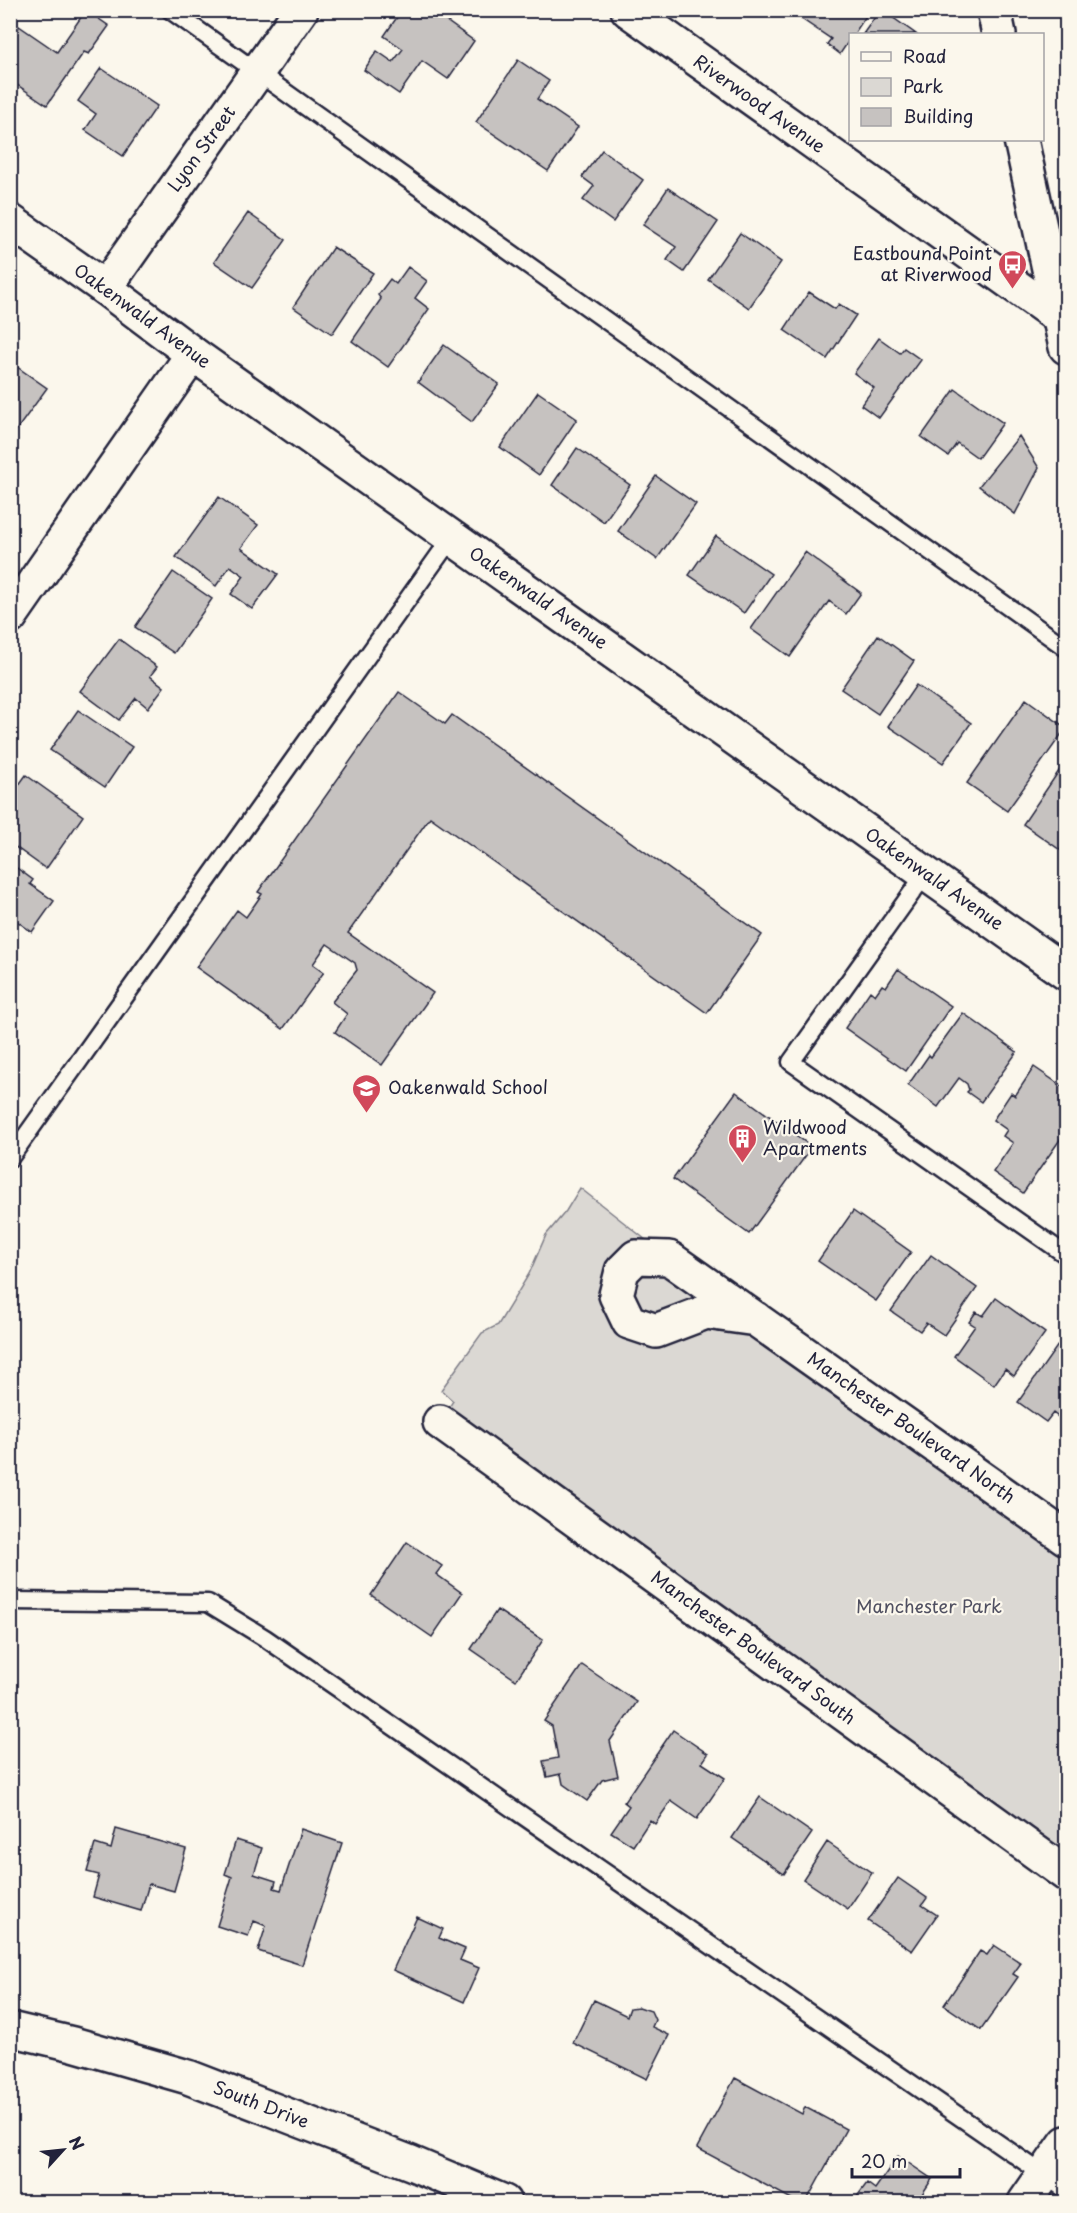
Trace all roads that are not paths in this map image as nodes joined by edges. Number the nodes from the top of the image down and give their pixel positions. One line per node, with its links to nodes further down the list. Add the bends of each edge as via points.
1 (170, 10): 6 (lane)
2 (301, 10): 6 (street, Lyon Street)
3 (628, 10): 10 (street, Riverwood Avenue)
4 (994, 10): 5 (street)
5 (999, 33)
6 (257, 72): 9 (street, Lyon Street); 14 (lane)
7 (1022, 141): 10 (street)
8 (10, 221): 9 (street, Oakenwald Avenue)
9 (105, 288): 11 (street, Oakenwald Avenue)
10 (1064, 329)
11 (193, 354): 12 (street, Oakenwald Avenue); 13 (street)
12 (452, 537): 15 (street, Oakenwald Avenue); 17 (lane)
13 (10, 616)
14 (1066, 648)
15 (926, 873): 16 (street, Oakenwald Avenue); 18 (lane, via 791,1062)
16 (1063, 968)
17 (10, 1158)
18 (1066, 1255)
19 (756, 1319): 21 (street, Manchester Boulevard North)
20 (440, 1422): 23 (street, Manchester Boulevard South)
21 (1066, 1538)
22 (10, 1601): 26 (lane, via 208,1603 275,1645)
23 (1066, 1874)
24 (10, 2029): 27 (street, South Drive, via 188,2077)
25 (1066, 2143): 26 (street)
26 (1055, 2182): 28 (street)
27 (504, 2202)
28 (1025, 2202)

